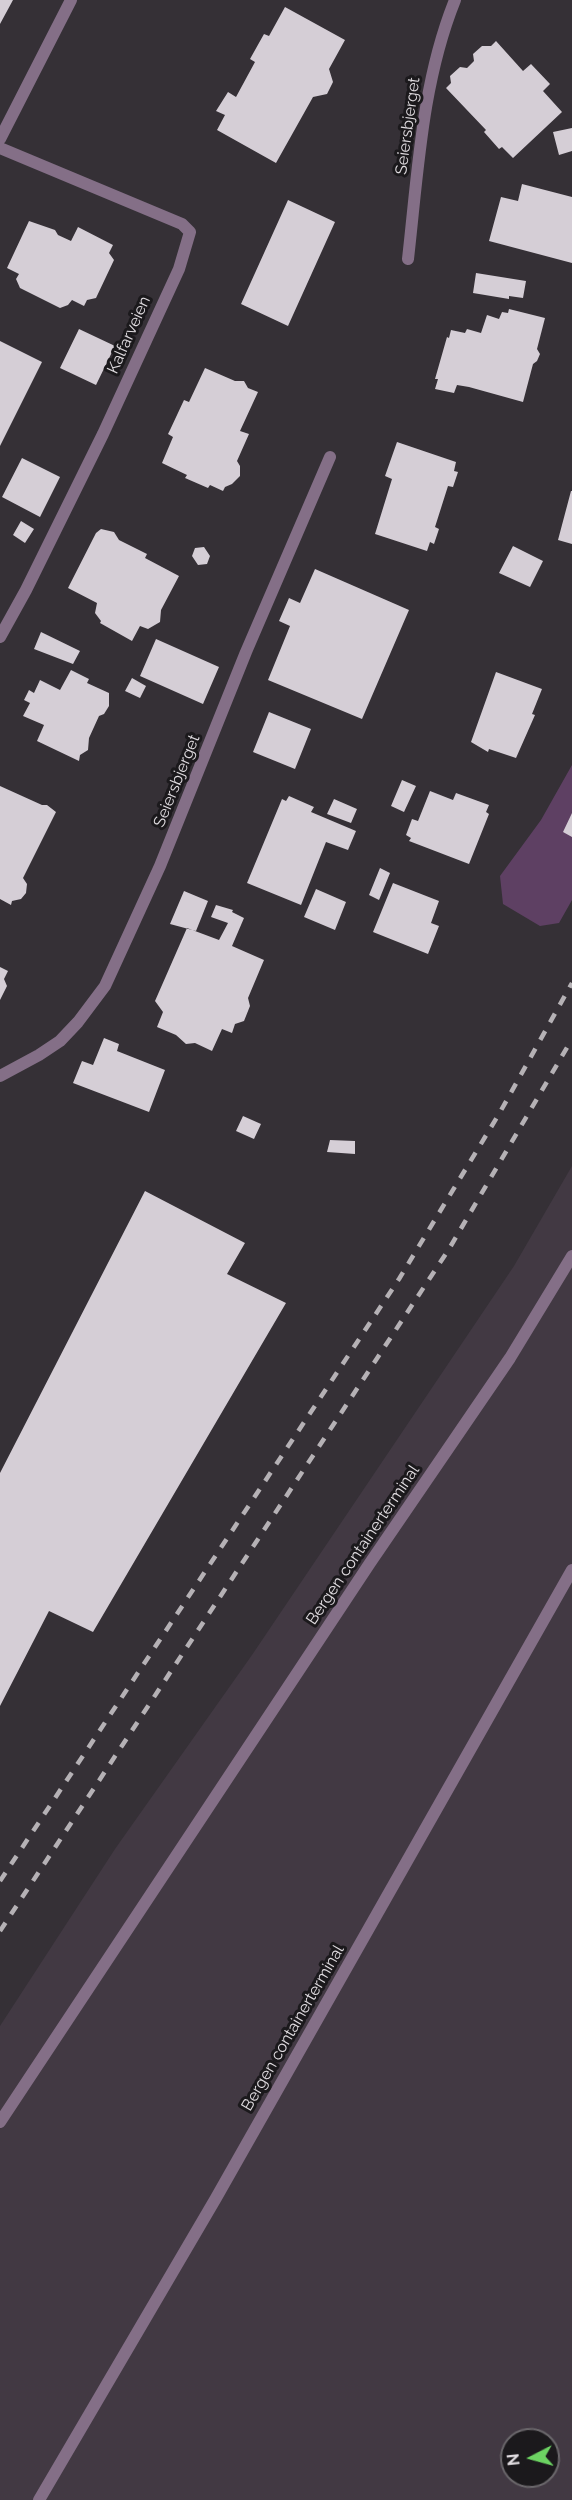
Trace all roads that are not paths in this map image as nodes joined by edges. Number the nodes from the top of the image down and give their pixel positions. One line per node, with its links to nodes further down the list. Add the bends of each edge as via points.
1 (71, 0): 3 (street)
2 (455, 0): 5 (street, Seiersbjerget, via 427,91)
3 (0, 139)
4 (0, 148): 7 (street, Kalfarveien, via 182,224 190,232 179,269 103,434)
5 (408, 259)
6 (330, 457): 8 (street, Seiersbjerget, via 160,866 105,986 60,1041)
7 (0, 637)
8 (0, 1076)
9 (572, 1256): 11 (street, Bergen containerterminal, via 510,1358)
10 (572, 1570): 12 (street, Bergen containerterminal, via 216,2198)
11 (0, 2122)
12 (39, 2500)

